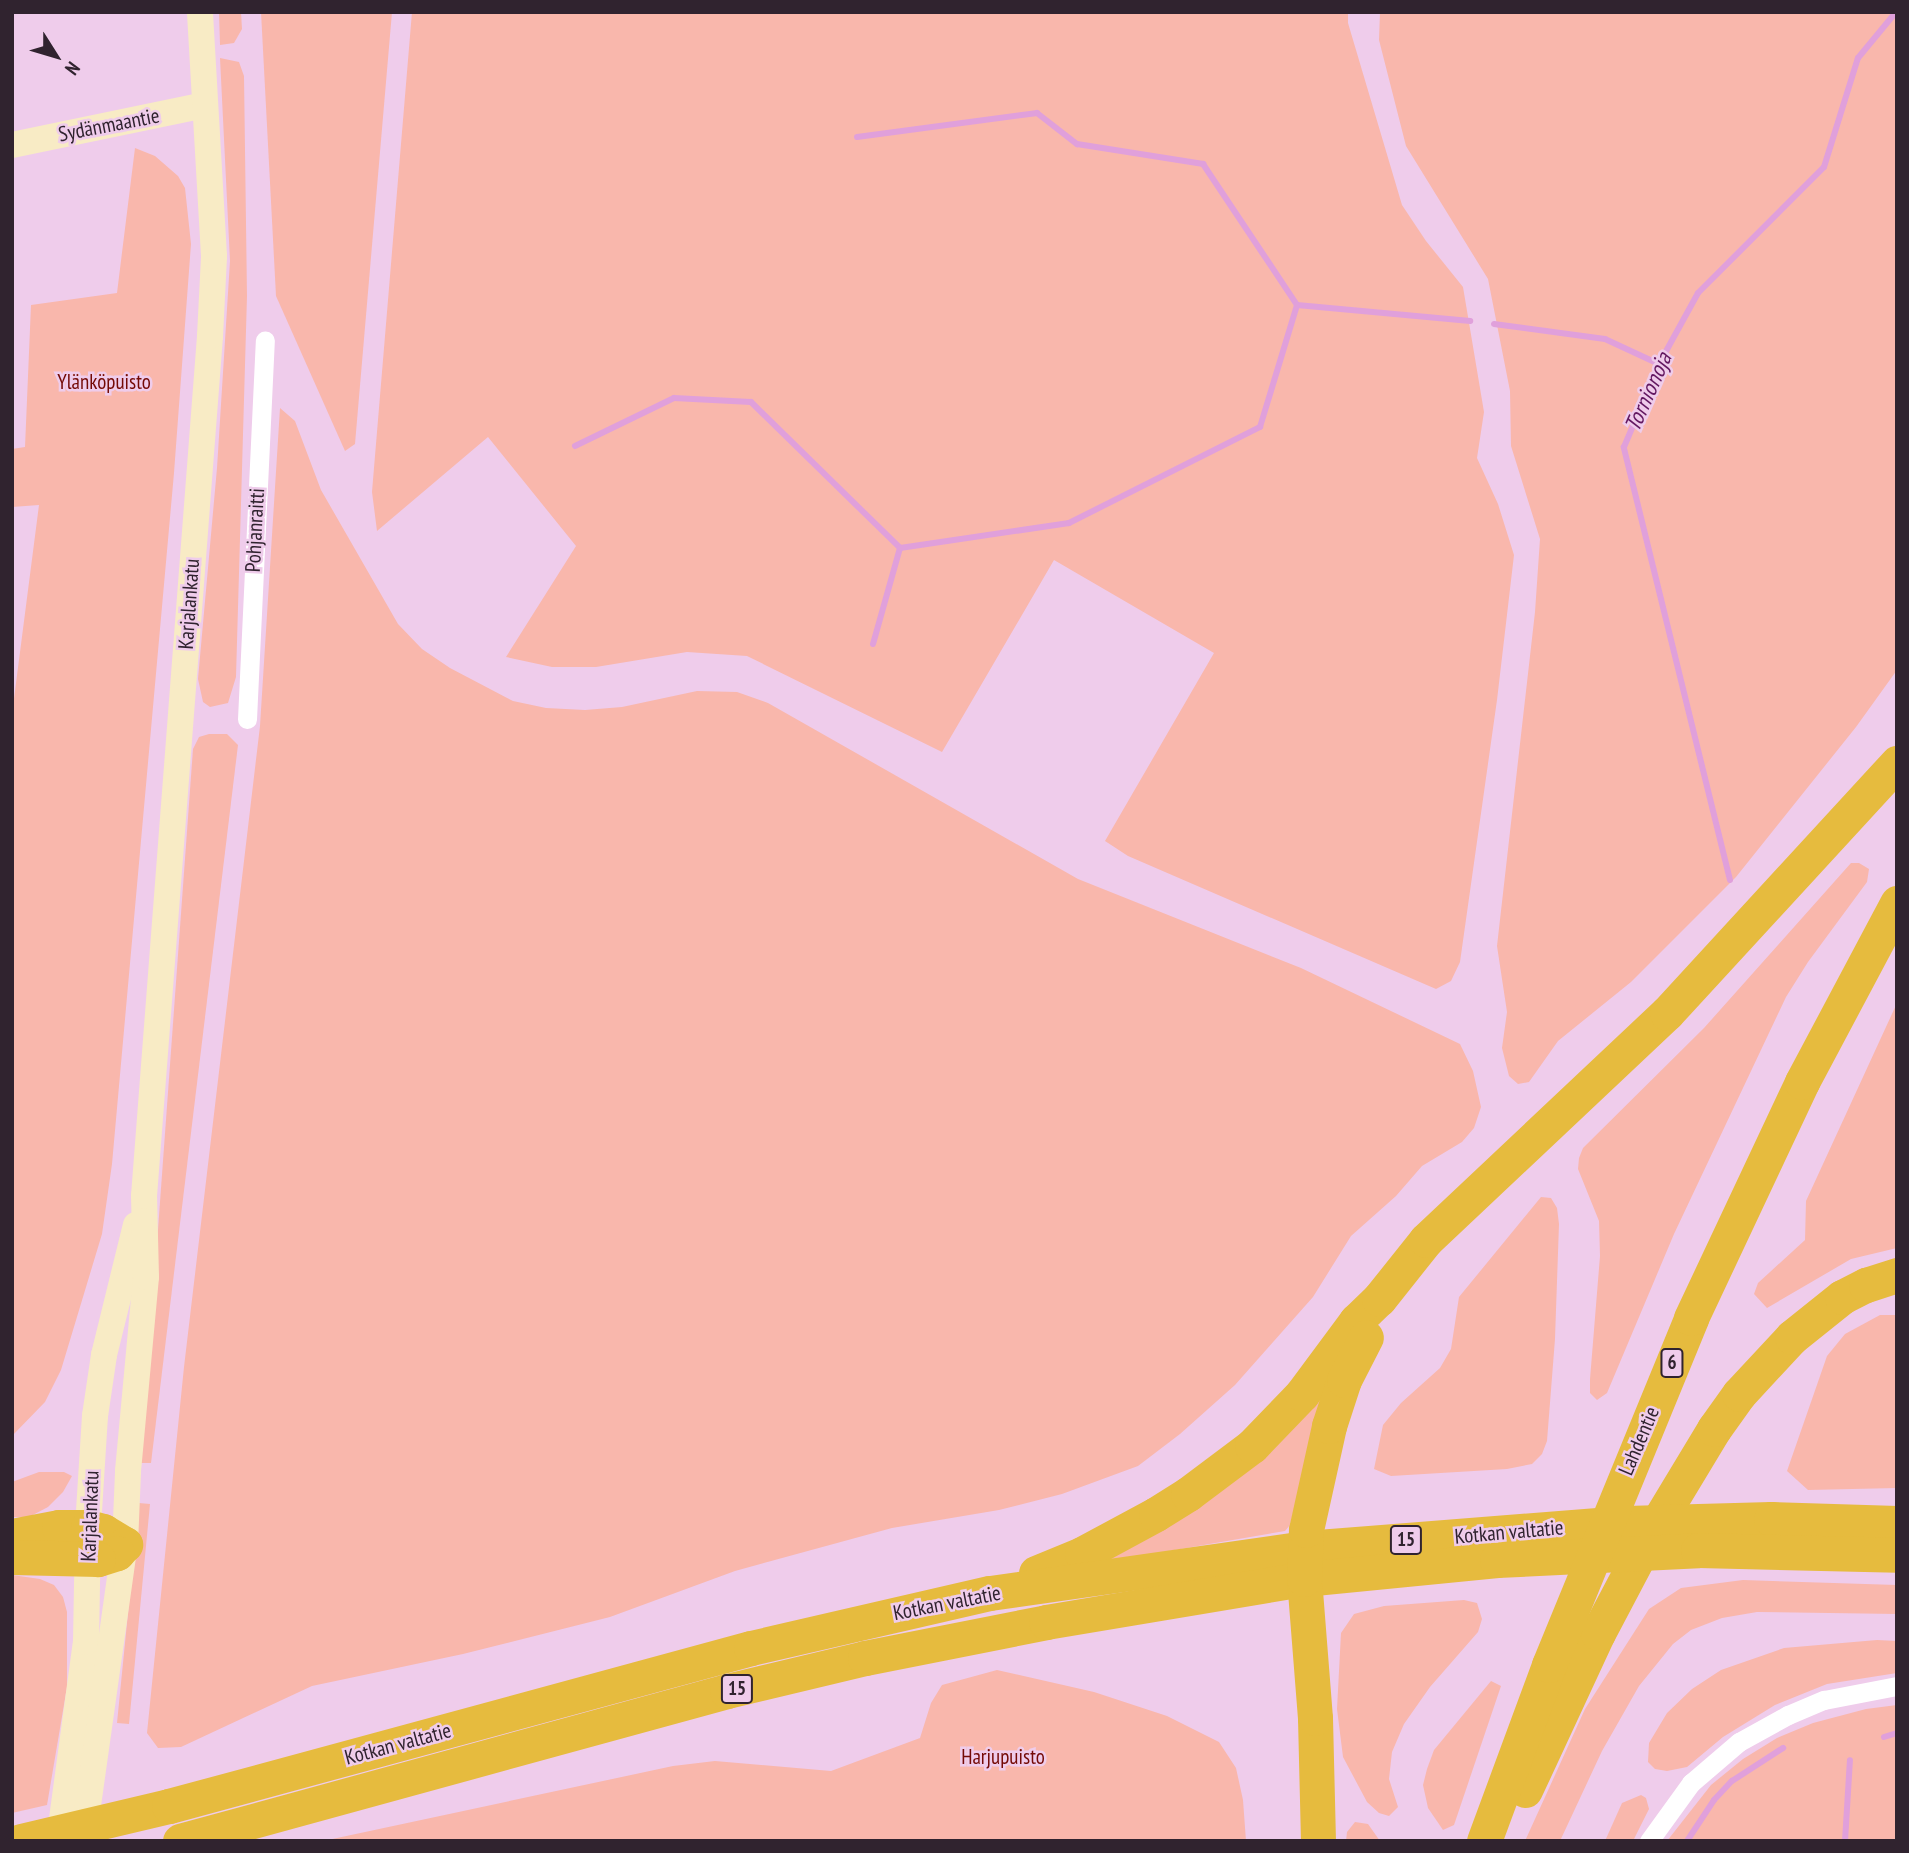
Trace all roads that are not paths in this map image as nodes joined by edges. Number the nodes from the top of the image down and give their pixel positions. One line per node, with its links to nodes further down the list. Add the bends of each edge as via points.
1 (201, 12): 2 (main road, Karjalankatu)
2 (205, 105): 3 (main road, Sydänmaantie); 8 (main road, Karjalankatu, via 213,283)
3 (12, 145)
4 (265, 340): 5 (street, Pohjanraitti)
5 (247, 719)
6 (1897, 763): 10 (highway, via 1667,1013 1426,1240)
7 (1897, 903): 27 (highway, Lahdentie / 6, via 1802,1082 1691,1318 1554,1653)
8 (144, 1196): 14 (main road, Karjalankatu, via 104,1355 95,1416); 15 (main road, Karjalankatu, via 146,1278)
9 (1897, 1275): 28 (highway, via 1842,1297 1792,1337 1755,1375 1714,1429 1598,1633)
10 (1379, 1299): 18 (highway, via 1329,1426 1310,1500); 19 (highway, via 1356,1321 1295,1403 1228,1466 1121,1534)
11 (1897, 1523): 12 (highway, Kotkan valtatie / 15)
12 (1704, 1534): 16 (highway, Kotkan valtatie / 15); 18 (highway, Kotkan valtatie / 15)
13 (12, 1536): 14 (highway, via 59,1527)
14 (88, 1543): 15 (highway, via 108,1557); 17 (highway); 21 (main road, Karjalankatu)
15 (125, 1544): 21 (main road, Karjalankatu)
16 (1897, 1555)
17 (12, 1557)
18 (1304, 1564): 19 (highway, Kotkan valtatie / 15); 25 (highway, Kotkan valtatie / 15, via 713,1695); 26 (highway)
19 (990, 1592): 22 (highway, Kotkan valtatie / 15, via 762,1645 169,1806)
20 (1897, 1686): 29 (street, via 1824,1700 1739,1742 1691,1783)
21 (89, 1724): 23 (main road, Karjalankatu); 24 (main road, Karjalankatu)
22 (21, 1841)
23 (59, 1841)
24 (83, 1841)
25 (180, 1841)
26 (1318, 1841)
27 (1484, 1841)
28 (1502, 1841)
29 (1649, 1841)

